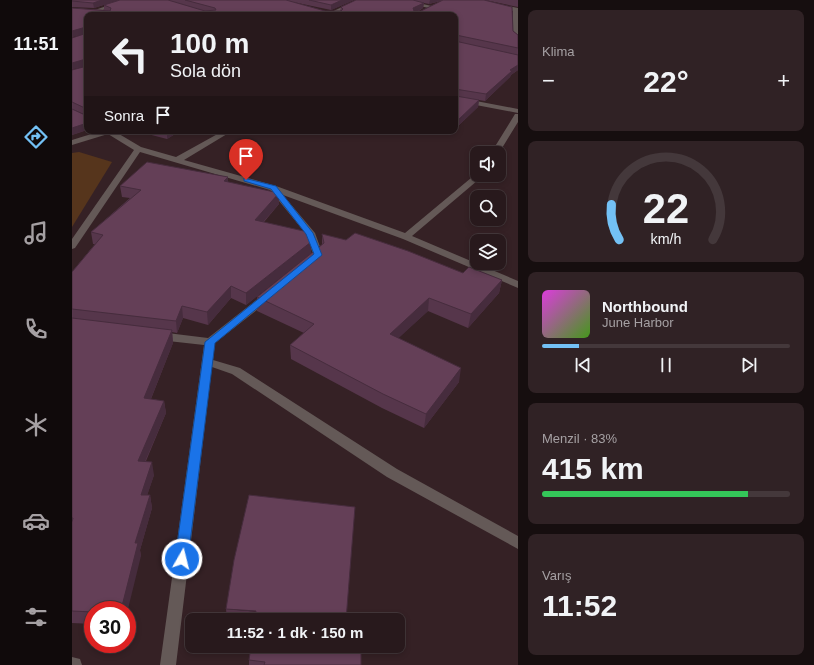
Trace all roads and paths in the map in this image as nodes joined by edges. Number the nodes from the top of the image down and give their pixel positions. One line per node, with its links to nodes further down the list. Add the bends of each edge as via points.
1 (129, 0): 7 (street)
2 (361, 0): 9 (street)
3 (397, 0): 10 (street, via 436,6)
4 (474, 0): 5 (street)
5 (517, 10): 11 (street)
6 (86, 11): 7 (street)
7 (95, 11): 8 (street)
8 (98, 12)
9 (330, 12)
10 (422, 12)
11 (518, 39)
12 (458, 99): 13 (street)
13 (518, 111)
14 (518, 116): 19 (street)
15 (99, 134): 18 (street)
16 (113, 134): 20 (street)
17 (223, 134): 21 (street)
18 (72, 143)
19 (499, 146)
20 (138, 149): 21 (street); 25 (street)
21 (179, 159): 23 (street)
22 (472, 182): 24 (street)
23 (273, 188): 24 (street); 26 (street, via 310,233 318,255)
24 (406, 237): 27 (street)
25 (72, 246)
26 (300, 269)
27 (518, 285)
28 (276, 289): 30 (street)
29 (149, 335): 30 (street)
30 (210, 342): 31 (street)
31 (208, 362): 32 (street, via 236,371 392,473); 33 (street)
32 (518, 544)
33 (168, 665)

